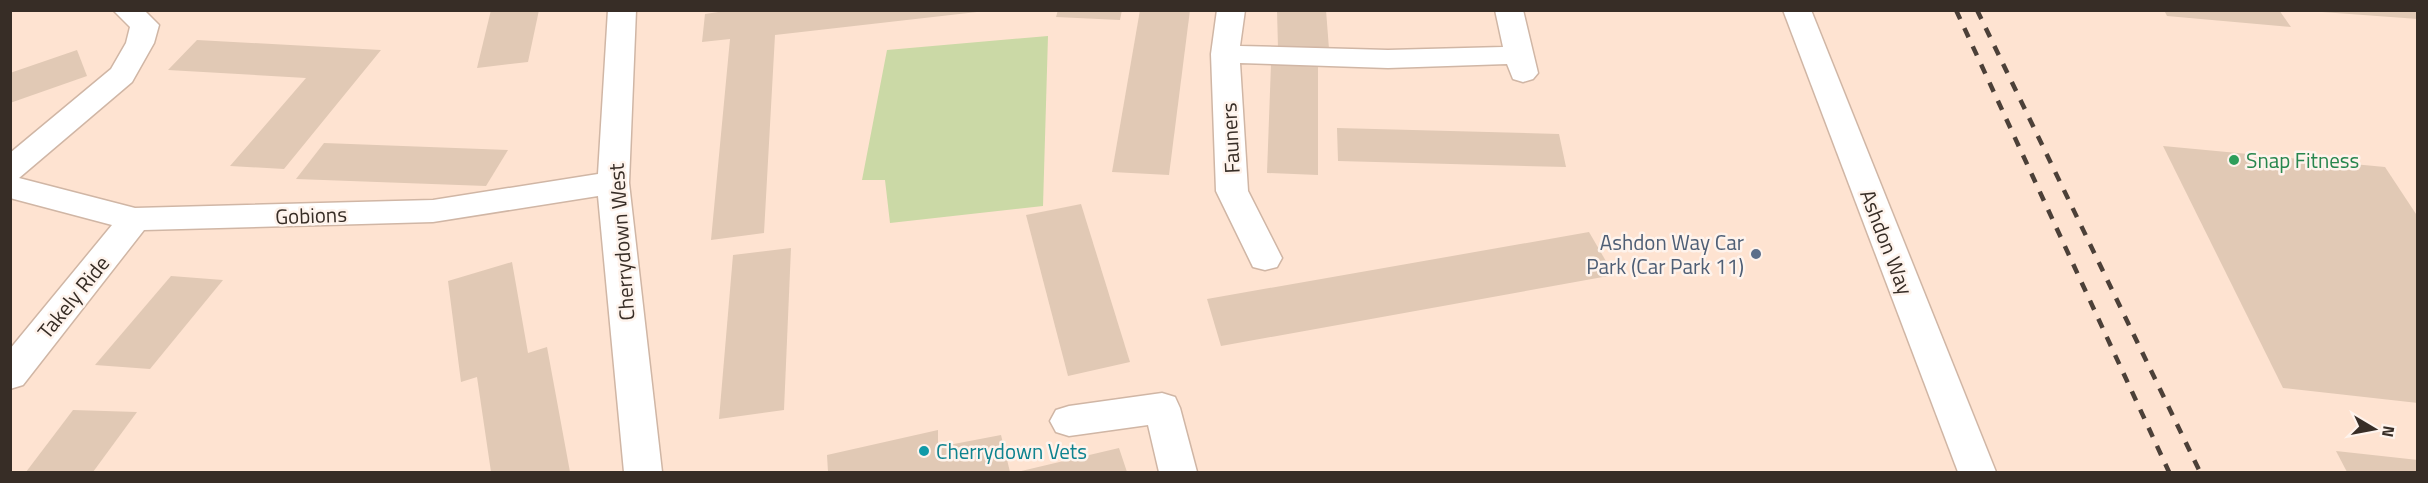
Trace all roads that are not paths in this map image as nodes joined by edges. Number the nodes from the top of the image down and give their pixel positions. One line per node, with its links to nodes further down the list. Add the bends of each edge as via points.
1 (126, 10): 7 (street, via 145,25 140,44 122,75)
2 (622, 10): 8 (street, Cherrydown West)
3 (1232, 10): 6 (street, Fauners)
4 (1509, 10): 6 (street, via 1521,64)
5 (1797, 10): 16 (street, Ashdon Way)
6 (1225, 54): 11 (street, Fauners, via 1232,191)
7 (10, 170)
8 (613, 183): 10 (street, Gobions, via 433,211); 14 (street, Cherrydown West)
9 (10, 186): 10 (street, Gobions)
10 (135, 219): 12 (street, Takely Ride)
11 (1265, 258)
12 (10, 375)
13 (1069, 421): 15 (street, via 1162,408)
14 (643, 472)
15 (1178, 472)
16 (1977, 472)

